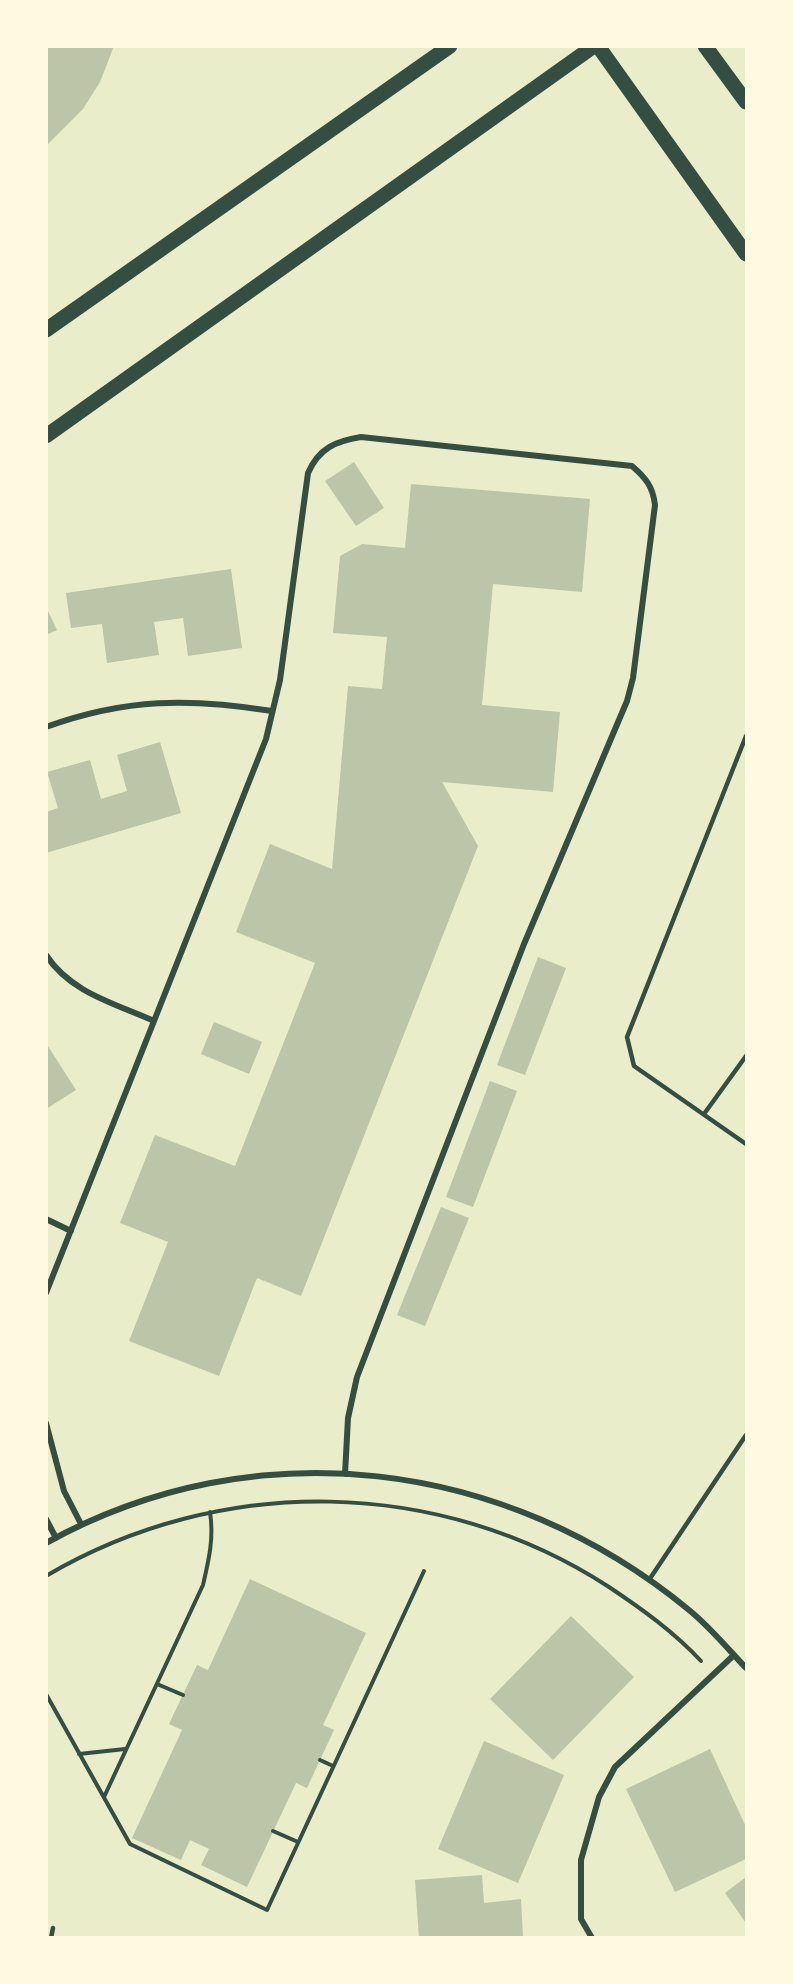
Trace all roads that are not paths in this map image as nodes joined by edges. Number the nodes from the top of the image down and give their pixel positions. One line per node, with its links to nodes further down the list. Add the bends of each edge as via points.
1 (450, 46): 6 (main road)
2 (596, 46): 5 (main road); 7 (main road)
3 (705, 46): 4 (main road)
4 (747, 102)
5 (747, 254)
6 (46, 330)
7 (46, 436)
8 (272, 711): 9 (street, via 216,702 159,702 105,708); 12 (street, via 266,739); 21 (street, via 280,680 308,473 314,459 327,447 361,437 632,466 653,489 655,505 627,701 524,944 357,1377 348,1418)
9 (46, 727)
10 (747, 736): 14 (lane, via 627,1037 634,1066)
11 (46, 955): 12 (street, via 73,986)
12 (154, 1021): 17 (street)
13 (747, 1056): 14 (lane)
14 (704, 1114): 15 (lane)
15 (747, 1144)
16 (46, 1220): 17 (street)
17 (71, 1232): 18 (street)
18 (46, 1293)
19 (46, 1423): 23 (street, via 64,1491)
20 (747, 1435): 26 (lane)
21 (345, 1474): 23 (street, via 305,1471 235,1477 173,1491); 26 (street, via 382,1476 446,1488 508,1507 587,1541)
22 (46, 1519): 24 (street)
23 (81, 1524): 24 (street)
24 (56, 1538): 25 (street)
25 (46, 1543)
26 (649, 1580): 27 (street, via 690,1611)
27 (734, 1656): 28 (street); 31 (street, via 615,1767 599,1797 581,1860 581,1919)
28 (747, 1668)
29 (53, 1928): 30 (lane)
30 (51, 1938)
31 (592, 1938)

